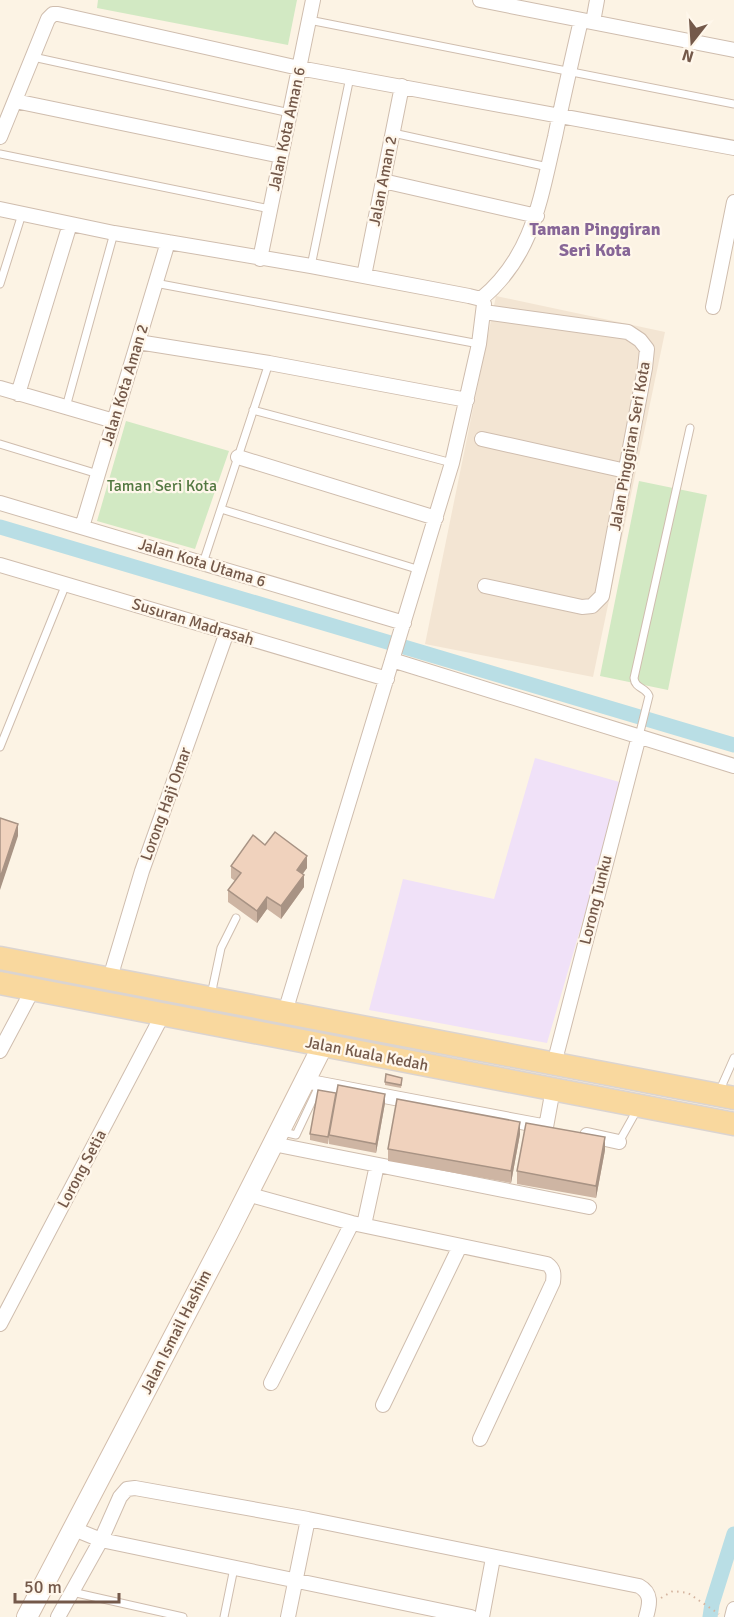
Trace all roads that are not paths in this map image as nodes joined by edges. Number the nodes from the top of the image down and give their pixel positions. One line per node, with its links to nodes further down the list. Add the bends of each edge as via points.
1 (313, 0): 4 (street, Jalan Kota Aman 6)
2 (480, 0): 5 (street)
3 (597, 0): 5 (street)
4 (309, 20): 8 (street, Jalan Kota Aman 6); 9 (lane)
5 (587, 21): 6 (street); 9 (street)
6 (734, 50)
7 (33, 57): 8 (street, via 48,19 58,14); 12 (street); 14 (lane)
8 (299, 68): 10 (street); 14 (street, Jalan Kota Aman 6)
9 (569, 72): 13 (lane); 15 (street)
10 (350, 77): 11 (street); 32 (lane)
11 (402, 87): 15 (street); 16 (street, Jalan Aman 2)
12 (15, 101): 17 (street); 20 (street)
13 (734, 104)
14 (290, 112): 20 (street, Jalan Kota Aman 6)
15 (559, 117): 18 (street); 21 (street)
16 (393, 133): 21 (lane); 22 (street, Jalan Aman 2)
17 (0, 137)
18 (734, 148)
19 (0, 154): 25 (lane)
20 (281, 156): 25 (street, Jalan Kota Aman 6)
21 (548, 167): 27 (street)
22 (383, 181): 27 (street); 33 (street, Jalan Aman 2)
23 (734, 202): 37 (street)
24 (0, 209): 26 (street, Jalan Pinggiran Seri Kota)
25 (270, 209): 31 (street, Jalan Kota Aman 6)
26 (22, 214): 28 (street, Jalan Pinggiran Seri Kota); 35 (lane)
27 (537, 216): 36 (street, via 508,273)
28 (69, 224): 29 (street, Jalan Pinggiran Seri Kota); 42 (street)
29 (114, 233): 30 (street, Jalan Pinggiran Seri Kota); 44 (lane)
30 (168, 242): 31 (street, Jalan Pinggiran Seri Kota); 34 (street, Jalan Kota Aman 2)
31 (260, 259): 32 (street, Jalan Pinggiran Seri Kota)
32 (311, 266): 33 (street, Jalan Pinggiran Seri Kota)
33 (364, 276): 36 (street, Jalan Pinggiran Seri Kota)
34 (155, 283): 38 (street, Jalan Kota Aman 2); 39 (lane)
35 (0, 284)
36 (483, 305): 39 (street); 52 (street, Jalan Pinggiran Seri Kota, via 628,332 640,340 647,349 645,368)
37 (713, 307)
38 (138, 342): 40 (street); 46 (street, Jalan Kota Aman 2)
39 (478, 345): 43 (street)
40 (269, 363): 43 (street); 45 (lane)
41 (0, 388): 42 (street)
42 (18, 394): 44 (street)
43 (467, 400): 51 (street)
44 (66, 407): 46 (street)
45 (253, 410): 50 (lane); 51 (lane)
46 (114, 421): 53 (street, Jalan Kota Aman 2)
47 (690, 428): 67 (lane, via 634,678 637,686 648,692 649,700)
48 (482, 439): 52 (street)
49 (0, 444): 53 (lane)
50 (238, 456): 55 (lane); 56 (street)
51 (452, 464): 56 (street)
52 (626, 471): 62 (street, Jalan Pinggiran Seri Kota, via 602,596 597,603 582,607)
53 (99, 474): 57 (street, Jalan Kota Aman 2)
54 (0, 503): 57 (street, Jalan Kota Utama 6)
55 (221, 509): 58 (lane); 60 (lane)
56 (436, 518): 60 (street)
57 (82, 527): 58 (street, Jalan Kota Utama 6)
58 (202, 563): 63 (street, Jalan Kota Utama 6)
59 (0, 565): 61 (street, Susuran Madrasah)
60 (420, 570): 63 (street)
61 (66, 584): 64 (street, Susuran Madrasah); 68 (lane)
62 (485, 586)
63 (402, 628): 65 (street)
64 (227, 632): 66 (street, Susuran Madrasah); 72 (street, Lorong Haji Omar, via 142,871)
65 (394, 655): 66 (street); 67 (street)
66 (387, 679): 76 (street)
67 (640, 730): 69 (street); 81 (street, Lorong Tunku)
68 (0, 747)
69 (734, 766)
70 (236, 918): 75 (lane, via 221,948)
71 (0, 958): 72 (main road, Jalan Kuala Kedah)
72 (110, 978): 75 (main road, Jalan Kuala Kedah)
73 (0, 983): 74 (main road, Jalan Kuala Kedah)
74 (33, 989): 77 (main road, Jalan Kuala Kedah); 79 (street)
75 (211, 998): 76 (main road, Jalan Kuala Kedah)
76 (285, 1012): 81 (main road, Jalan Kuala Kedah)
77 (163, 1014): 78 (main road, Jalan Kuala Kedah); 95 (street, Lorong Setia)
78 (323, 1045): 82 (street, Jalan Ismail Hashim); 83 (main road, Jalan Kuala Kedah)
79 (0, 1051)
80 (734, 1058): 84 (lane)
81 (554, 1064): 84 (main road, Jalan Kuala Kedah)
82 (313, 1082): 83 (street, via 551,1128); 88 (street, Jalan Ismail Hashim)
83 (553, 1089): 85 (main road, Jalan Kuala Kedah)
84 (726, 1096)
85 (639, 1106): 86 (main road, Jalan Kuala Kedah); 89 (lane)
86 (734, 1124)
87 (577, 1133): 89 (street)
88 (276, 1137): 90 (street); 91 (street, Jalan Ismail Hashim)
89 (619, 1142)
90 (377, 1166): 92 (street); 93 (street)
91 (247, 1194): 93 (street); 100 (street, Jalan Ismail Hashim)
92 (590, 1207)
93 (358, 1224): 94 (street); 96 (street)
94 (460, 1246): 97 (street); 98 (street, via 547,1264 554,1273)
95 (0, 1324)
96 (271, 1383)
97 (383, 1405)
98 (480, 1439)
99 (308, 1519): 101 (street, via 135,1488 127,1489 120,1497); 102 (street); 104 (street)
100 (74, 1529): 101 (street); 109 (street, Jalan Ismail Hashim)
101 (101, 1540): 103 (street); 105 (street)
102 (493, 1558): 107 (street, via 639,1586 649,1597); 115 (street)
103 (234, 1568): 104 (street); 112 (lane)
104 (296, 1580): 108 (street); 113 (street)
105 (72, 1592): 110 (street); 111 (lane)
106 (734, 1609): 116 (street)
107 (648, 1611)
108 (453, 1615): 114 (street)
109 (27, 1617)
110 (58, 1617)
111 (183, 1617)
112 (224, 1617)
113 (288, 1617)
114 (471, 1617)
115 (482, 1617)
116 (732, 1617)

